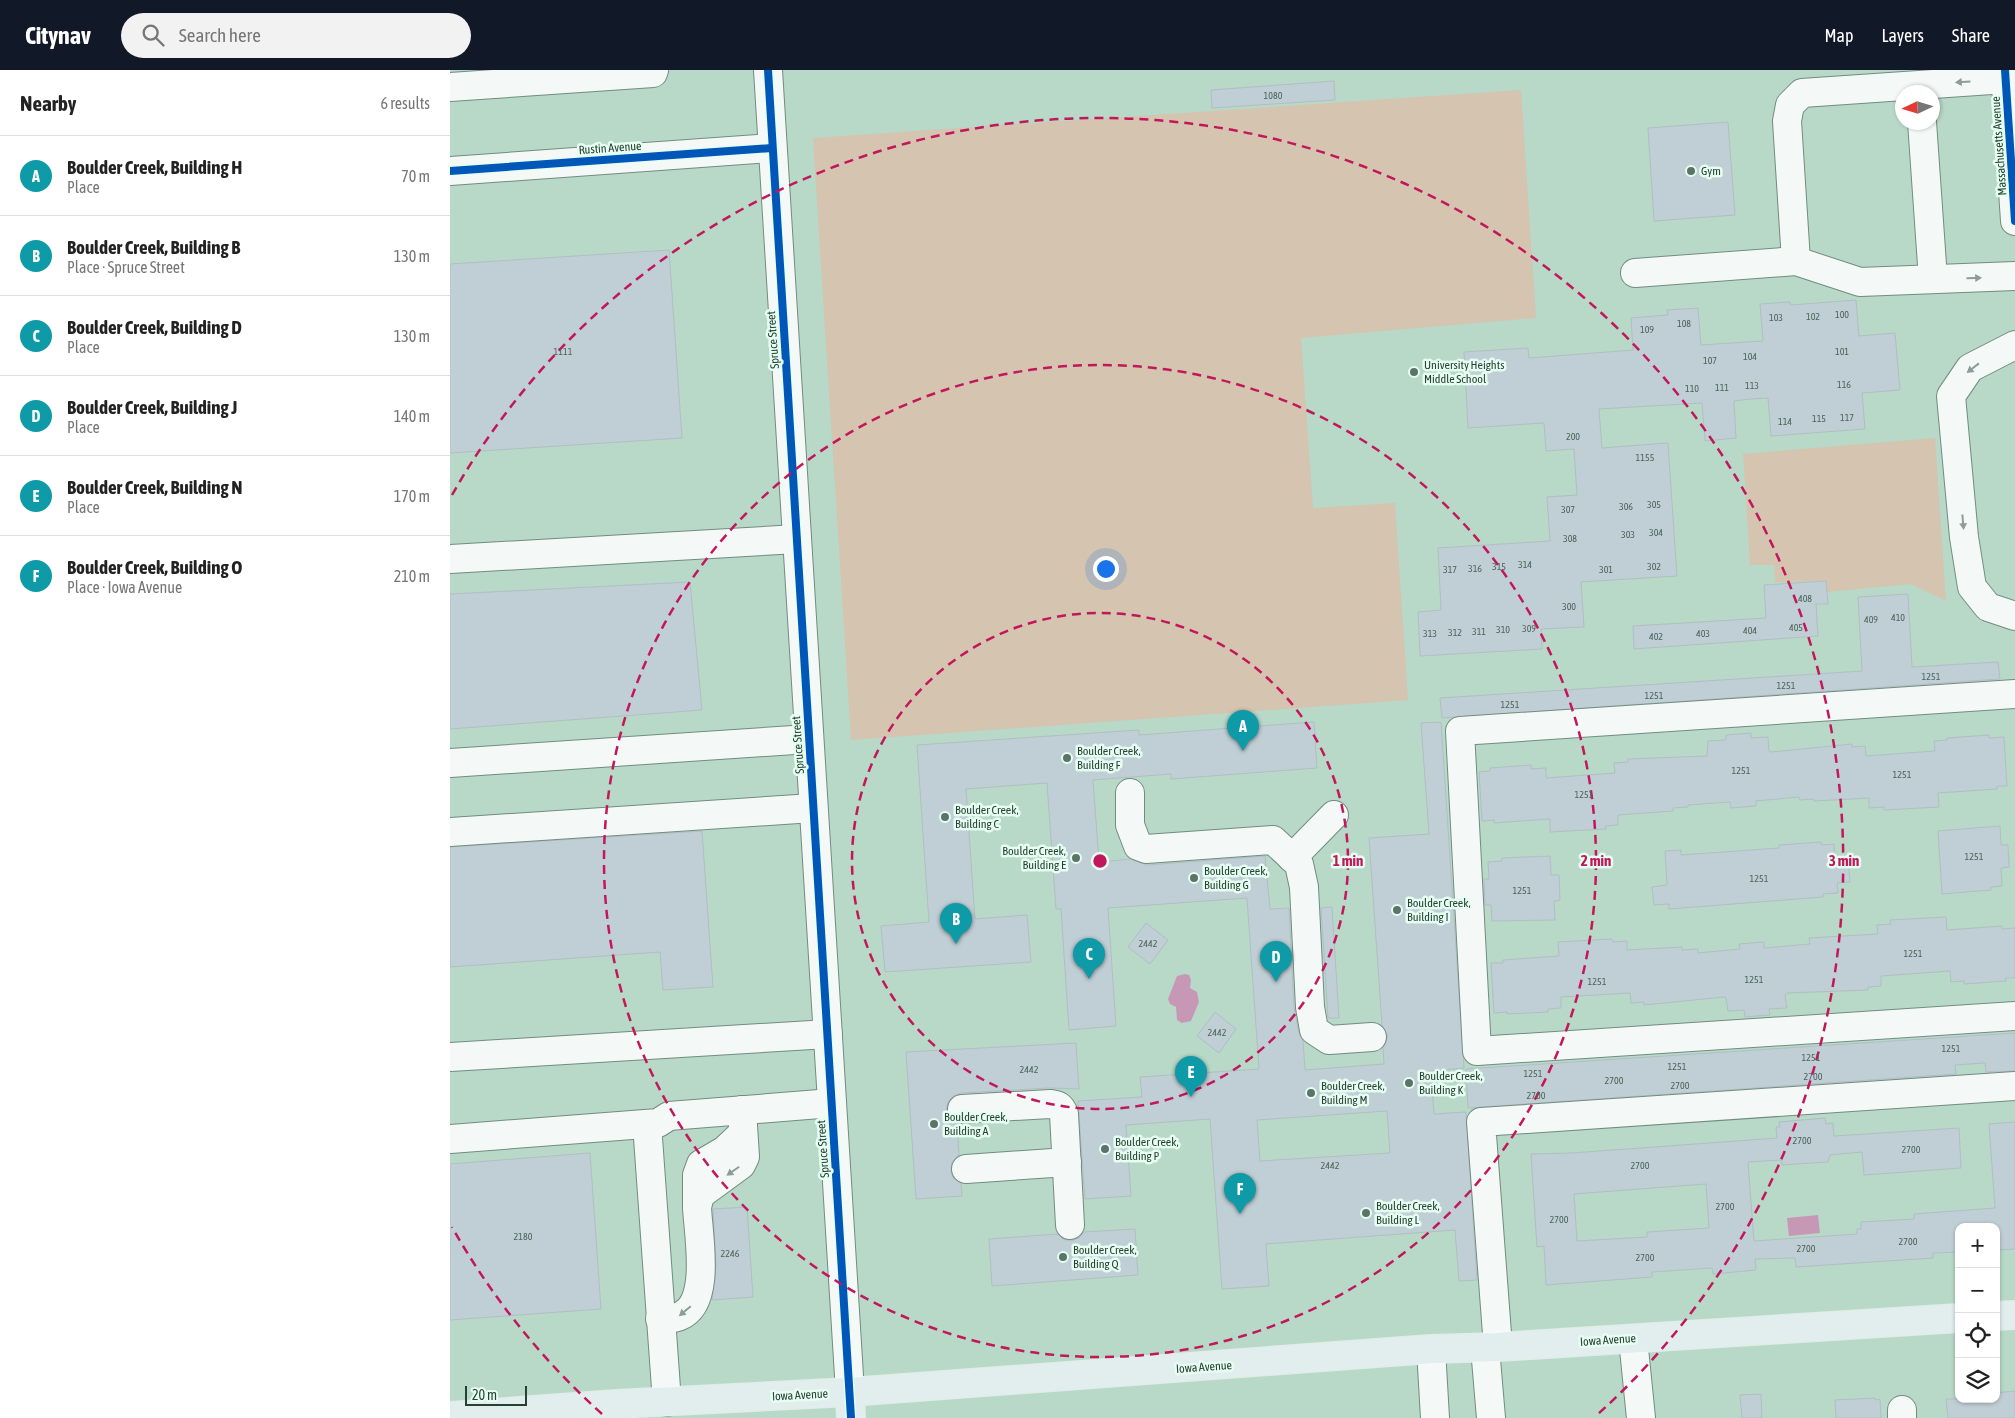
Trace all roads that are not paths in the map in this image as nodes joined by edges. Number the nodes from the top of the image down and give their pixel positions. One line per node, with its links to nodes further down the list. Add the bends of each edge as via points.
1 (654, 70): 5 (street, via 653,73)
2 (768, 70): 8 (street, Spruce Street)
3 (2005, 74): 4 (street, one-way to 4); 10 (street, Massachusetts Avenue)
4 (1940, 85)
5 (450, 86)
6 (1895, 90): 11 (street, via 1802,93 1790,105 1787,121)
7 (1923, 130): 14 (street)
8 (772, 148): 9 (street, Rustin Avenue); 16 (street, Spruce Street)
9 (450, 171)
10 (2015, 221)
11 (1796, 260): 12 (street); 14 (street, via 1860,282)
12 (1635, 273)
13 (2015, 276): 14 (street, one-way to 13)
14 (1933, 279)
15 (2015, 345): 18 (street, one-way to 18, via 1970,368 1951,396 1972,587 1988,607)
16 (797, 539): 17 (street); 20 (street, Spruce Street)
17 (450, 559)
18 (2015, 616)
19 (2015, 694): 27 (street, via 1460,732 1477,1050)
20 (809, 739): 21 (street); 23 (street, Spruce Street)
21 (450, 764)
22 (1130, 793): 26 (street, via 1130,825 1138,846 1146,849 1273,840)
23 (814, 808): 25 (street); 28 (street, Spruce Street)
24 (1334, 815): 26 (street)
25 (450, 832)
26 (1292, 858): 29 (street, via 1299,864 1304,887 1314,1030 1329,1040)
27 (2015, 1016)
28 (828, 1034): 30 (street); 32 (street, Spruce Street)
29 (1372, 1038)
30 (450, 1057)
31 (2015, 1086): 45 (street, via 1482,1122)
32 (832, 1103): 34 (street); 48 (street, Spruce Street)
33 (962, 1109): 37 (street, via 1057,1105 1064,1114)
34 (743, 1122): 35 (street, via 669,1116 658,1123); 43 (street, one-way to 43, via 745,1157 741,1165 700,1195 697,1207 700,1282 694,1303 680,1316)
35 (647, 1124): 36 (street); 43 (street)
36 (450, 1138)
37 (1067, 1162): 38 (street); 39 (street)
38 (966, 1169)
39 (1070, 1225)
40 (2015, 1315): 41 (main road)
41 (2000, 1316)
42 (1955, 1318): 44 (main road, Iowa Avenue)
43 (660, 1319): 47 (street)
44 (1633, 1339): 45 (main road, Iowa Avenue); 54 (street)
45 (1492, 1347): 46 (main road, Iowa Avenue); 53 (street)
46 (1431, 1349): 48 (main road, Iowa Avenue); 52 (street)
47 (666, 1402): 48 (main road, Iowa Avenue); 49 (main road, Iowa Avenue)
48 (850, 1405)
49 (548, 1414): 51 (main road, Iowa Avenue)
50 (450, 1416): 51 (main road, Iowa Avenue)
51 (491, 1416)
52 (1435, 1418)
53 (1491, 1418)
54 (1641, 1418)

